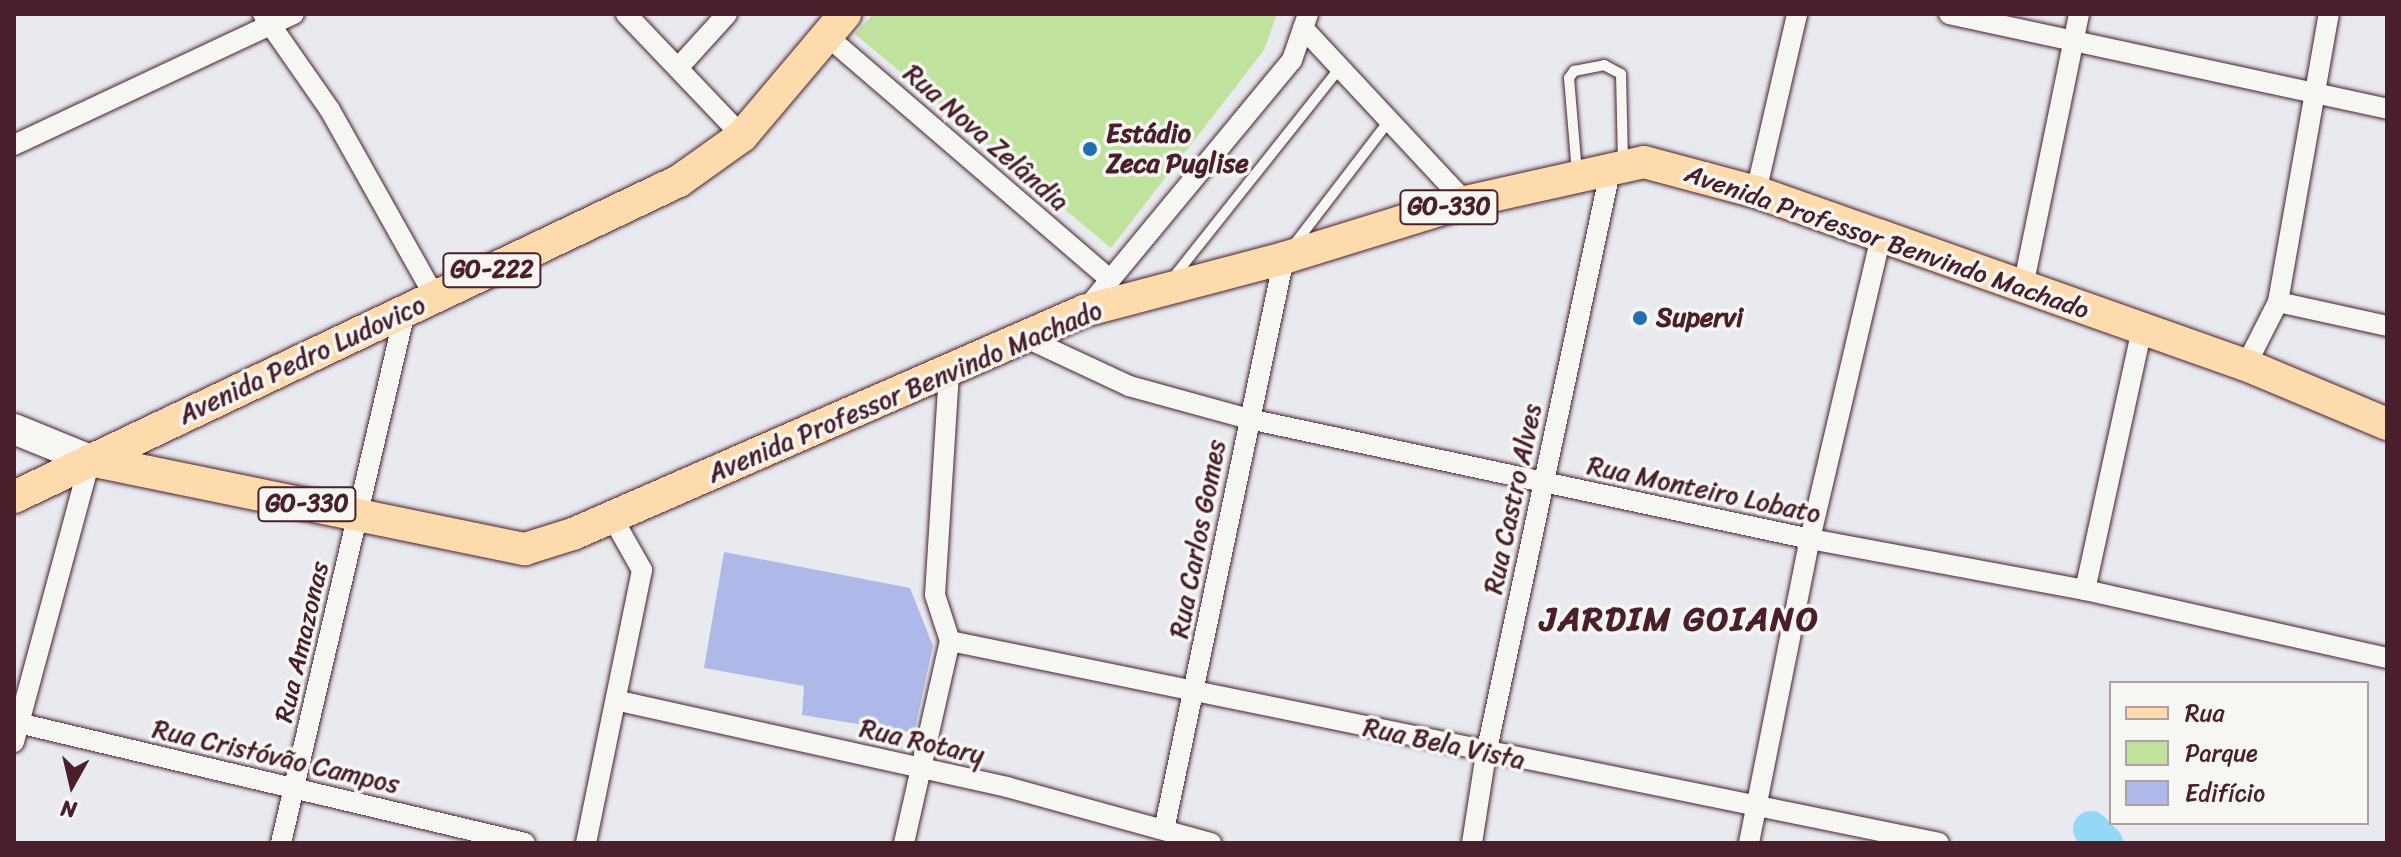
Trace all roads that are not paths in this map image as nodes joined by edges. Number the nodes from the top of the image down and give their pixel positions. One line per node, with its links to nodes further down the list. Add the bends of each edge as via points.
1 (294, 14): 8 (street)
2 (626, 14): 12 (street)
3 (727, 14): 12 (street)
4 (1797, 14): 21 (street)
5 (1949, 14): 11 (street)
6 (2079, 14): 11 (street)
7 (2329, 14): 14 (street)
8 (267, 20): 18 (street); 28 (street, via 330,110)
9 (1305, 21): 13 (street); 25 (street, via 1292,60)
10 (836, 25): 17 (main road, Avenida Pedro Ludovico / GO-222); 25 (street, Rua Nova Zelândia)
11 (2073, 41): 14 (street); 26 (street)
12 (678, 68): 17 (street)
13 (1340, 68): 16 (street); 27 (lane)
14 (2313, 93): 15 (street); 29 (street)
15 (2387, 109)
16 (1389, 121): 22 (street); 24 (lane)
17 (742, 136): 28 (main road, Avenida Pedro Ludovico / GO-222, via 679,181)
18 (14, 145)
19 (1617, 166): 20 (main road, Avenida Professor Benvindo Machado / GO-330); 20 (lane, via 1621,74 1604,65 1574,71 1569,78); 21 (main road, Avenida Professor Benvindo Machado / GO-330, via 1644,162); 41 (street, Rua Castro Alves)
20 (1577, 175): 22 (main road, Avenida Professor Benvindo Machado / GO-330)
21 (1756, 192): 23 (main road, Avenida Professor Benvindo Machado / GO-330)
22 (1465, 202): 24 (main road, Avenida Professor Benvindo Machado / GO-330)
23 (1881, 236): 26 (main road, Avenida Professor Benvindo Machado / GO-330); 45 (street)
24 (1284, 258): 27 (main road, Avenida Professor Benvindo Machado / GO-330); 37 (street, Rua Carlos Gomes)
25 (1110, 279): 30 (street)
26 (2023, 287): 33 (main road, Avenida Professor Benvindo Machado / GO-330)
27 (1164, 290): 30 (main road, Avenida Professor Benvindo Machado / GO-330)
28 (435, 297): 31 (main road, Avenida Pedro Ludovico / GO-222)
29 (2278, 302): 32 (street); 35 (street)
30 (1084, 311): 34 (main road, Avenida Professor Benvindo Machado / GO-330)
31 (405, 312): 40 (main road, Avenida Pedro Ludovico / GO-222); 43 (street, Rua Amazonas)
32 (2387, 326)
33 (2142, 329): 35 (main road, Avenida Professor Benvindo Machado / GO-330); 46 (street)
34 (1022, 336): 36 (main road, Avenida Professor Benvindo Machado / GO-330); 37 (street, Rua Monteiro Lobato, via 1129,386)
35 (2246, 365): 38 (main road, Avenida Professor Benvindo Machado / GO-330)
36 (949, 370): 44 (main road, Avenida Professor Benvindo Machado / GO-330); 47 (street, via 935,595)
37 (1249, 419): 41 (street, Rua Monteiro Lobato); 49 (street, Rua Carlos Gomes)
38 (2387, 424)
39 (14, 429): 40 (street, GO-330)
40 (90, 460): 42 (main road, Avenida Pedro Ludovico / GO-222); 43 (main road, GO-330); 51 (street)
41 (1542, 483): 45 (street, Rua Monteiro Lobato); 52 (street, Rua Castro Alves)
42 (14, 497)
43 (358, 515): 44 (main road, Avenida Professor Benvindo Machado / GO-330, via 525,549); 54 (street, Rua Amazonas)
44 (612, 517): 50 (street, via 642,570)
45 (1810, 539): 46 (street, Rua Monteiro Lobato); 55 (street)
46 (2085, 590): 48 (street, Rua Monteiro Lobato)
47 (950, 641): 49 (street, Rua Bela Vista); 53 (street)
48 (2387, 658)
49 (1194, 691): 52 (street, Rua Bela Vista); 56 (street, Rua Carlos Gomes)
50 (619, 701): 53 (street, Rua Rotary); 59 (street)
51 (16, 729): 54 (street, Rua Cristóvão Campos)
52 (1486, 754): 55 (street, Rua Bela Vista); 62 (street, Rua Castro Alves)
53 (923, 768): 56 (street, Rua Rotary); 60 (street)
54 (294, 789): 57 (street, Rua Amazonas); 58 (street, Rua Cristóvão Campos)
55 (1757, 804): 63 (street); 64 (street, Rua Bela Vista)
56 (1164, 830): 61 (street, Rua Rotary)
57 (281, 843)
58 (525, 843)
59 (586, 843)
60 (904, 843)
61 (1211, 843)
62 (1472, 843)
63 (1749, 843)
64 (1939, 843)

